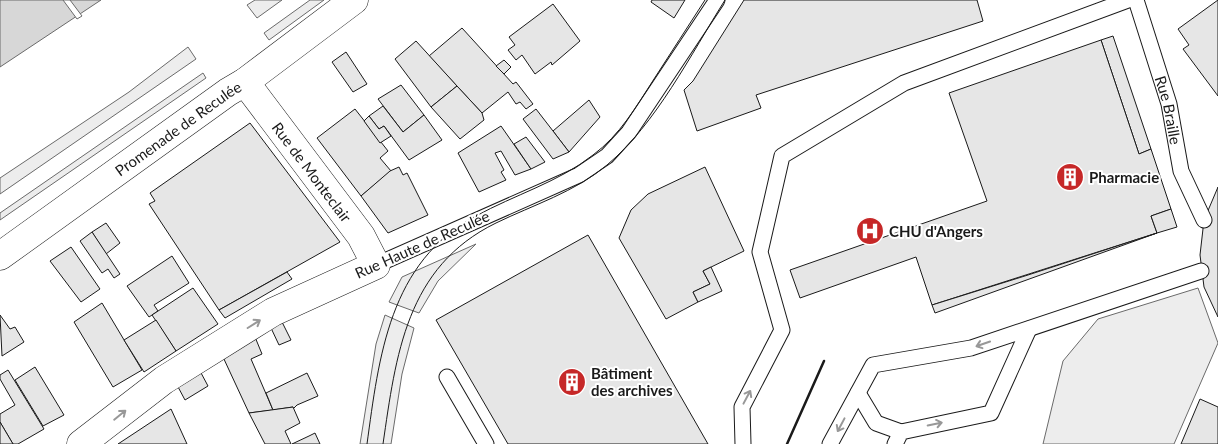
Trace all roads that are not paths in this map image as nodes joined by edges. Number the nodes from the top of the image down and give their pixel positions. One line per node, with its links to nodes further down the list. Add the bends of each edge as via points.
1 (354, 0): 5 (street, Promenade de Reculée)
2 (717, 0): 8 (lane, Rue Haute de Reculée, via 629,132 607,156 571,178)
3 (1128, 0): 16 (lane, one-way to 3, via 742,406 782,330 760,252 782,156 904,83)
4 (1136, 0): 6 (lane, Rue Braille, via 1168,104 1181,171)
5 (245, 82): 7 (street, Promenade de Reculée); 8 (street, Rue de Monteclair, via 361,236)
6 (1204, 220)
7 (0, 256)
8 (376, 264): 14 (street, Rue Haute de Reculée, one-way to 8, via 164,380 273,312)
9 (1201, 271): 10 (lane)
10 (1029, 329): 12 (lane, one-way to 12, via 971,348 873,365); 13 (lane, one-way to 10, via 990,413)
11 (447, 376): 15 (lane)
12 (858, 393): 13 (lane, via 876,423); 17 (lane, one-way to 17)
13 (898, 438)
14 (81, 444)
15 (486, 444)
16 (743, 444)
17 (830, 444)

